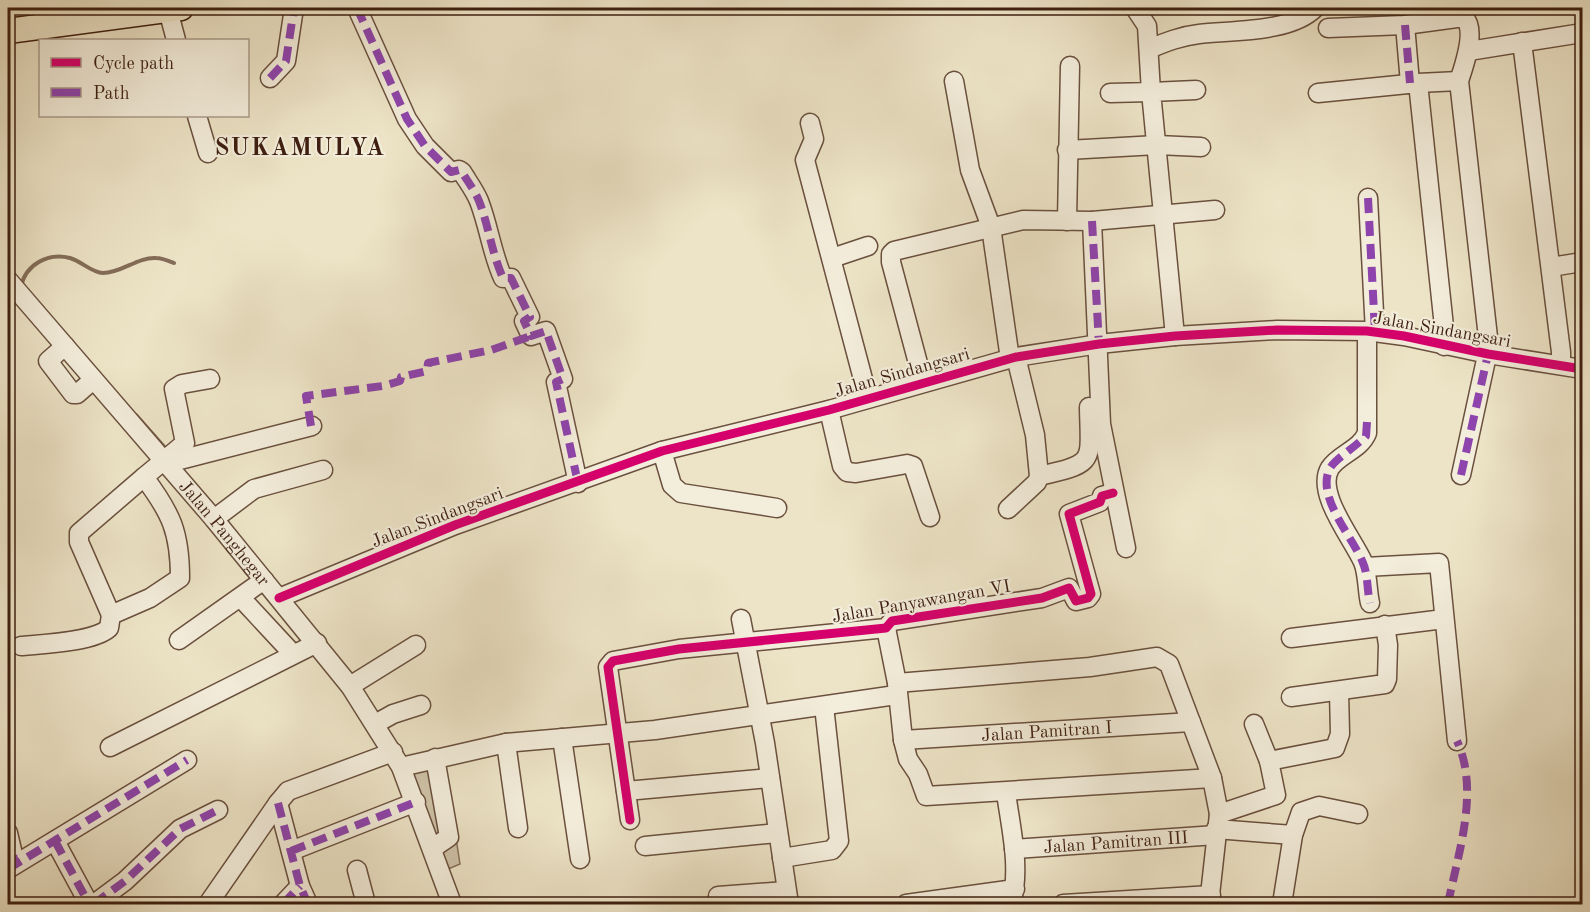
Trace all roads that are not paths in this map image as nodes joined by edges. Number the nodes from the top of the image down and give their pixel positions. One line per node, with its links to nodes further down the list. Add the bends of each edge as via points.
1 (294, 8): 15 (street, via 286,61)
2 (357, 8): 61 (street, via 407,119 425,146 451,172 462,172 478,201 494,259 503,278 512,278 530,317 524,321 531,336 546,331 563,379 556,382)
3 (1135, 8): 13 (street, via 1147,26)
4 (1316, 8): 13 (street, via 1292,22 1234,33 1175,38)
5 (174, 9): 8 (main road); 10 (street)
6 (1405, 25): 7 (street); 12 (street, via 1464,17); 18 (street)
7 (1328, 28)
8 (8, 32)
9 (1582, 33): 11 (street)
10 (176, 39)
11 (1522, 42): 12 (street); 38 (street)
12 (1469, 51): 17 (street)
13 (1150, 56): 21 (street)
14 (1070, 66): 27 (street)
15 (270, 78)
16 (954, 81): 34 (street, via 970,170)
17 (1459, 81): 18 (street); 45 (street)
18 (1414, 83): 22 (street); 44 (street)
19 (1196, 90): 21 (street)
20 (1110, 93): 21 (street)
21 (1151, 93): 25 (street)
22 (1318, 93)
23 (197, 117): 28 (street)
24 (810, 123): 36 (street, via 814,139 805,160)
25 (1157, 145): 26 (street); 27 (street); 31 (street)
26 (1201, 147)
27 (1067, 150): 32 (street)
28 (208, 153)
29 (1368, 198): 41 (street)
30 (1215, 210): 31 (street)
31 (1162, 216): 33 (street); 40 (street)
32 (1066, 221): 33 (street); 34 (street, via 1031,220)
33 (1092, 221): 42 (street)
34 (991, 227): 46 (street); 51 (street, via 898,249 891,254)
35 (868, 246): 36 (street)
36 (832, 258): 52 (street)
37 (1582, 262): 38 (street)
38 (1551, 267): 47 (street)
39 (8, 280): 43 (street, Jalan Panghegar)
40 (1175, 330): 41 (street, Jalan Sindangsari); 42 (street, Jalan Sindangsari)
41 (1371, 332): 44 (street, Jalan Sindangsari); 68 (street, via 1367,433 1328,474 1332,508 1352,537)
42 (1096, 340): 46 (street, Jalan Sindangsari); 59 (street, via 1089,457 1077,468); 62 (street, via 1101,424)
43 (65, 346): 50 (street, Jalan Panghegar); 50 (street, via 48,361 73,394)
44 (1444, 346): 45 (street, Jalan Sindangsari)
45 (1488, 354): 47 (street, Jalan Sindangsari); 58 (street)
46 (1013, 358): 51 (street, Jalan Sindangsari); 59 (street, via 1035,435)
47 (1561, 360): 48 (street, Jalan Sindangsari)
48 (1582, 369)
49 (210, 379): 56 (street, via 174,389 186,443)
50 (93, 380): 56 (street, Jalan Panghegar)
51 (923, 382): 52 (street, Jalan Sindangsari)
52 (868, 398): 53 (street, Jalan Sindangsari)
53 (829, 410): 55 (street, Jalan Sindangsari); 65 (street, via 842,466 847,472 913,466)
54 (312, 426): 56 (street)
55 (662, 451): 61 (street, Jalan Sindangsari); 63 (street, via 672,485 681,493)
56 (165, 463): 60 (street); 66 (street, Jalan Panghegar)
57 (323, 470): 66 (street, via 254,489)
58 (1461, 475)
59 (1039, 476): 64 (street)
60 (144, 477): 73 (street, via 79,532 79,542); 73 (street, via 168,510 175,529 180,578 150,598)
61 (578, 483): 71 (street, Jalan Sindangsari, via 455,525)
62 (1113, 494): 67 (street); 77 (street, Jalan Panyawangan VI, via 1069,514 1091,594 1088,598 1076,601 1069,588 1042,598 892,621)
63 (777, 508)
64 (1008, 509)
65 (930, 517)
66 (214, 519): 69 (street, Jalan Panghegar)
67 (1126, 548)
68 (1365, 567): 72 (street); 75 (street, via 1436,561 1440,566)
69 (264, 580): 70 (street); 71 (street, Jalan Panghegar)
70 (241, 598): 79 (street); 84 (street)
71 (279, 598): 80 (street, Jalan Panghegar)
72 (1370, 603)
73 (111, 615): 83 (street, via 105,631 89,638)
74 (741, 619): 81 (street)
75 (1444, 619): 76 (street); 98 (street)
76 (1385, 625): 78 (street); 87 (street, via 1388,645 1384,684)
77 (886, 628): 81 (street, Jalan Panyawangan VI); 86 (street)
78 (1291, 638)
79 (179, 640)
80 (317, 643): 84 (street); 85 (street, Jalan Panghegar)
81 (744, 643): 91 (street); 95 (street, Jalan Panyawangan VI, via 613,661 608,667)
82 (416, 645): 85 (street)
83 (21, 646)
84 (293, 654): 100 (street)
85 (350, 686): 93 (street, Jalan Panghegar)
86 (897, 689): 90 (street); 92 (street, via 1157,657 1169,664); 97 (street)
87 (1339, 691): 88 (street); 104 (street, via 1340,734 1335,748)
88 (1291, 697)
89 (421, 705): 93 (street)
90 (824, 706): 91 (street); 124 (street, via 839,841 832,850)
91 (760, 716): 95 (street); 105 (street)
92 (1191, 722): 97 (street, Jalan Pamitran I); 106 (street)
93 (375, 724): 102 (street, Jalan Panghegar)
94 (1254, 724): 104 (street)
95 (616, 733): 96 (street); 107 (street, Jalan Panyawangan VI)
96 (562, 738): 99 (street); 125 (street)
97 (903, 740): 108 (street, via 926,796)
98 (1457, 741)
99 (506, 743): 101 (street); 115 (street)
100 (110, 747)
101 (435, 758): 102 (street); 120 (street, via 449,837)
102 (397, 759): 109 (street, via 288,791); 110 (street, Jalan Panghegar)
103 (187, 760): 119 (street)
104 (1269, 761): 114 (street, via 1276,795)
105 (770, 778): 107 (street); 117 (street)
106 (1212, 778): 108 (street); 114 (street)
107 (626, 791): 113 (street, Jalan Panyawangan VI)
108 (1006, 793): 122 (street)
109 (278, 802): 123 (street); 135 (street)
110 (416, 802): 120 (street, Jalan Panghegar); 123 (street)
111 (218, 810): 134 (street, via 180,829 125,881)
112 (1358, 814): 118 (street, via 1311,807 1301,812)
113 (630, 820)
114 (1217, 826): 118 (street); 122 (street, Jalan Pamitran III); 132 (street)
115 (518, 828)
116 (8, 833): 126 (street)
117 (775, 834): 121 (street); 124 (street)
118 (1293, 835): 143 (street)
119 (55, 841): 126 (street); 134 (street)
120 (426, 842): 139 (street); 140 (street, Jalan Panghegar)
121 (645, 846)
122 (1014, 849): 130 (street)
123 (291, 851): 128 (street)
124 (782, 858): 131 (street)
125 (580, 859)
126 (11, 866)
127 (357, 870): 138 (street)
128 (300, 886): 136 (street); 137 (street)
129 (718, 896): 131 (street)
130 (1013, 897): 133 (street)
131 (788, 898)
132 (1210, 900): 142 (street)
133 (929, 903): 141 (street)
134 (92, 904)
135 (208, 904)
136 (283, 904)
137 (308, 904)
138 (366, 904)
139 (439, 904)
140 (452, 904)
141 (906, 904)
142 (1064, 904)
143 (1282, 904)

